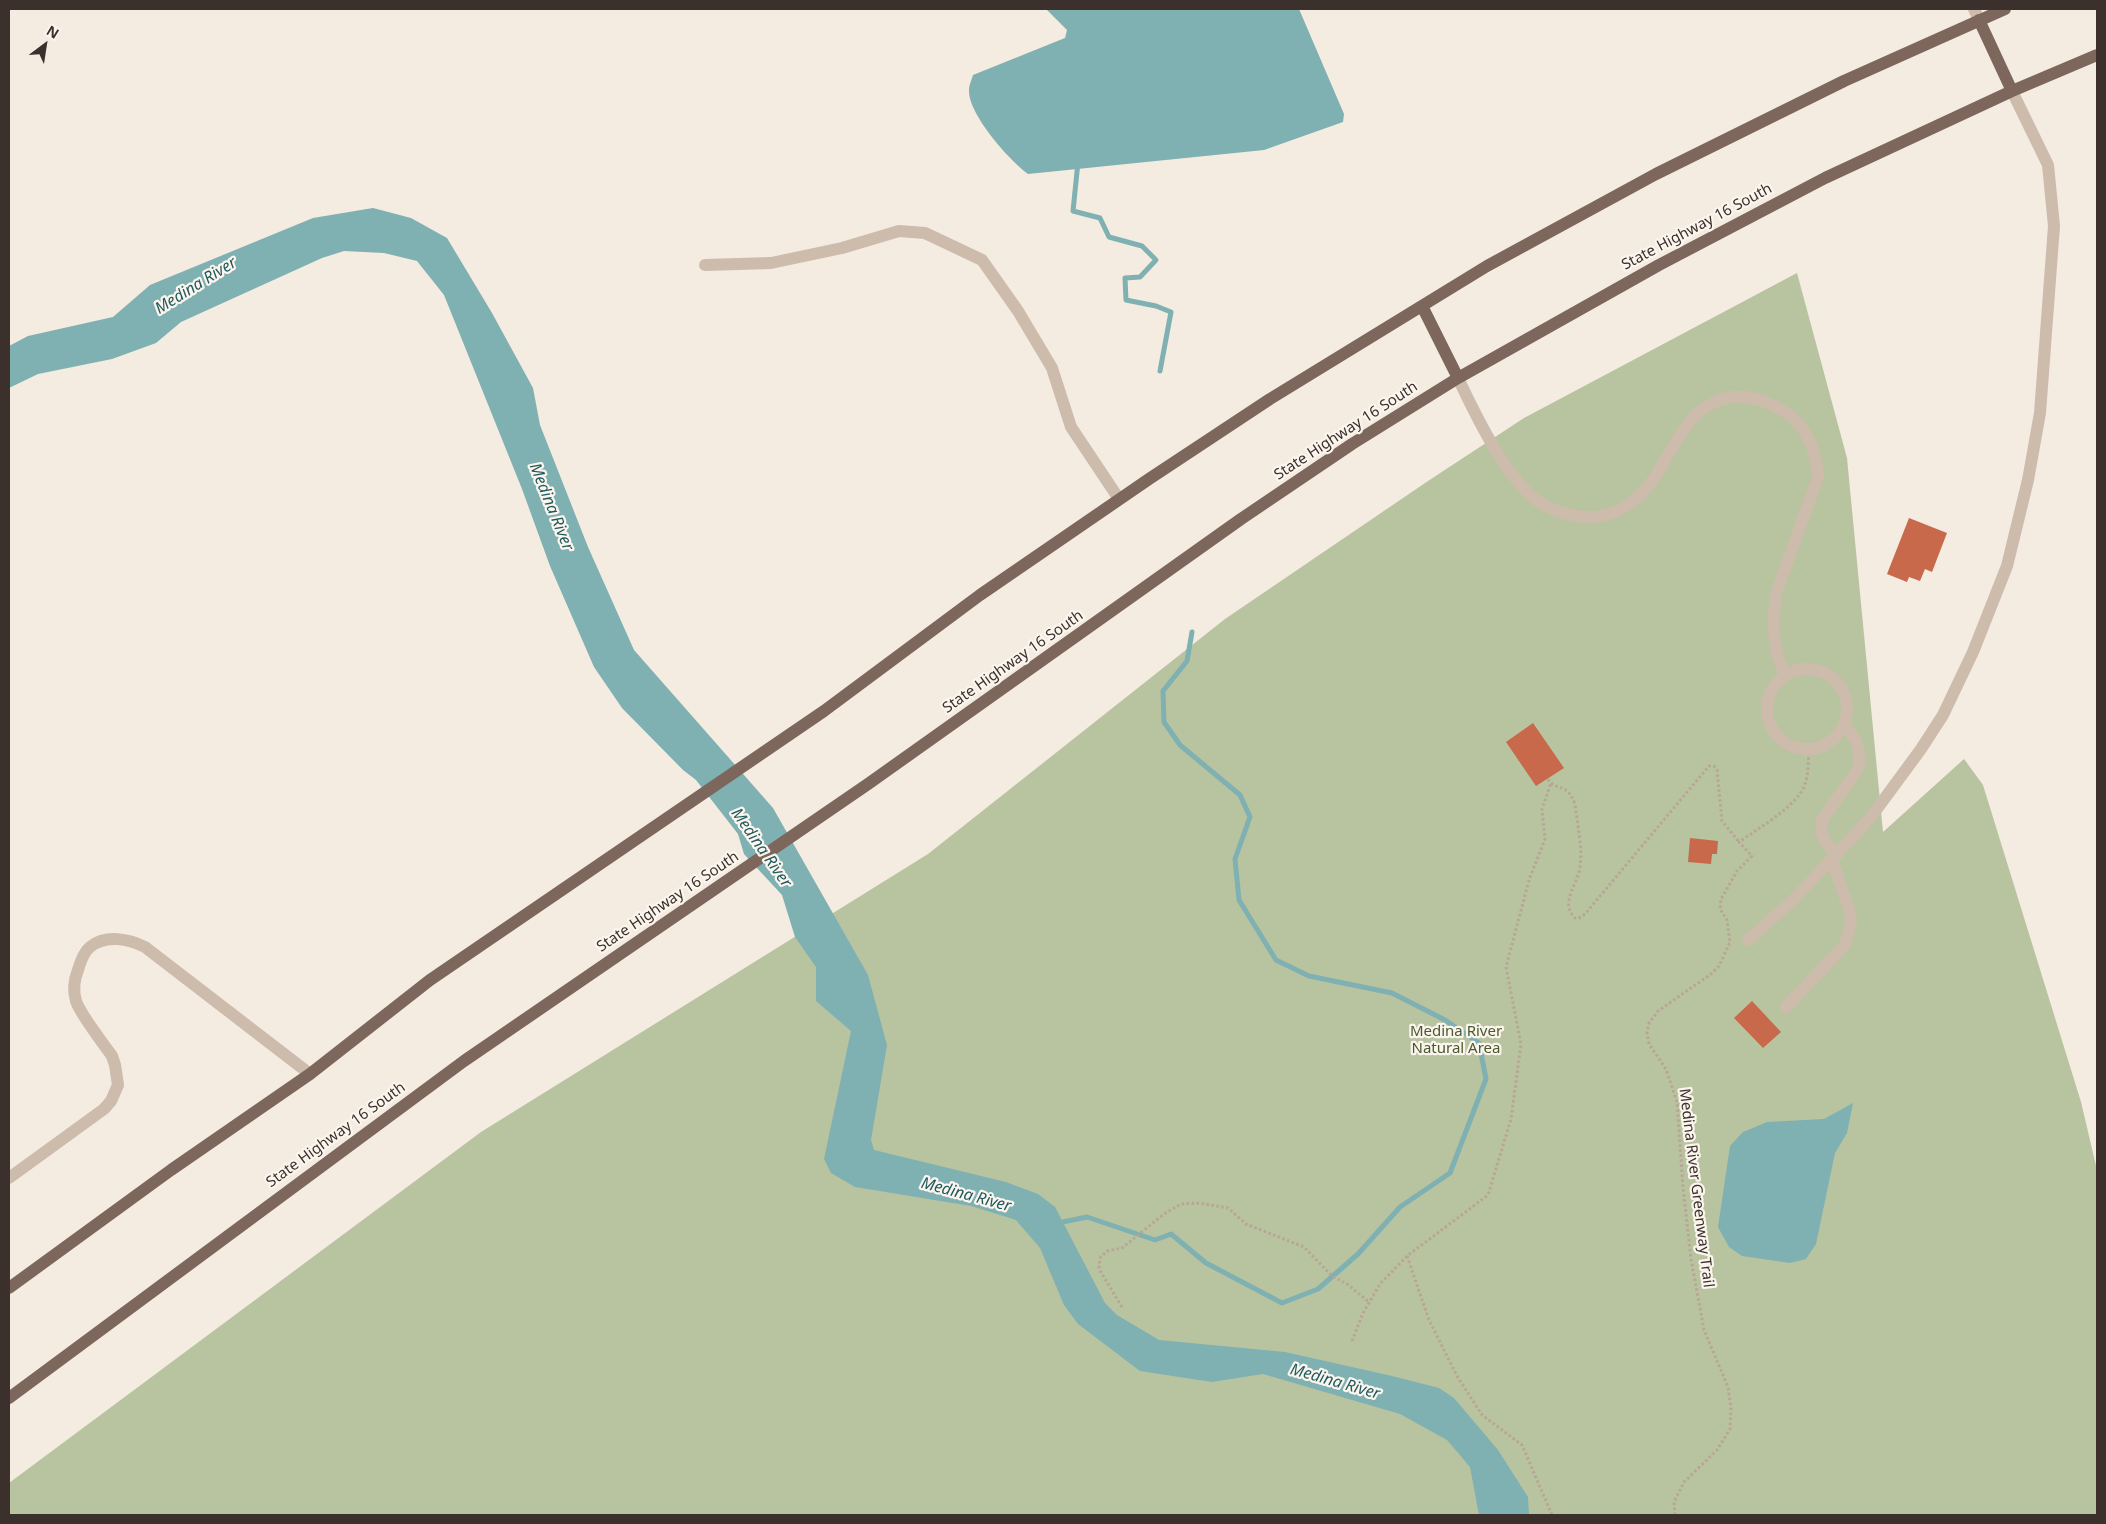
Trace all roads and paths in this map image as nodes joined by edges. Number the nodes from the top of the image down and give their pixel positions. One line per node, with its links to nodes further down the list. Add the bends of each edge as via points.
1 (2005, 9): 2 (main road)
2 (1976, 14): 4 (main road); 6 (main road, via 1656,174 1487,266)
3 (2097, 54): 4 (main road, State Highway 16 South)
4 (2012, 91): 7 (main road, State Highway 16 South, via 1816,183 1659,265); 15 (lane, via 2048,165 2054,226 2040,413 2028,480 2007,566 1973,652 1943,715 1871,817)
5 (705, 265): 8 (lane, via 771,263 842,248 899,231 926,233 982,260 1052,368 1071,427)
6 (1422, 306): 7 (main road); 8 (main road, via 1270,399)
7 (1458, 378): 9 (lane, via 1478,419 1518,484 1543,505 1570,516 1596,517 1624,509 1648,486 1688,424 1706,407 1720,400 1749,396 1788,414 1805,432 1816,458 1818,477 1776,594 1773,625 1777,655); 25 (main road, State Highway 16 South, via 1241,519 868,784 464,1062)
8 (1119, 499): 18 (main road, via 980,595 824,710 430,980)
9 (1785, 675): 10 (lane, via 1798,669 1813,669 1838,683 1845,696); 11 (lane, via 1774,685 1768,699 1767,714 1771,728 1781,740 1794,747)
10 (1844, 724): 11 (lane, via 1836,737 1824,746); 15 (lane, via 1856,741 1860,756 1858,769 1822,820 1821,832)
11 (1809, 749): 14 (path, via 1807,777 1799,796)
12 (1548, 778): 13 (path)
13 (1551, 783): 14 (path, via 1566,789 1575,804 1581,866 1568,898 1568,910 1575,918 1585,914 1709,766 1717,770 1722,821); 20 (path, via 1542,808 1545,839 1529,880 1506,967 1521,1044 1511,1119 1488,1195)
14 (1739, 842): 27 (path, Medina River Greenway Trail, via 1752,856 1737,871 1721,899 1720,909 1730,930 1725,954 1711,974 1658,1011 1646,1032 1649,1044 1669,1077 1677,1102 1691,1258 1704,1330 1728,1387 1731,1409 1730,1429 1718,1450 1684,1482 1674,1502)
15 (1835, 857): 16 (lane); 17 (lane, via 1851,923 1845,945)
16 (1748, 940)
17 (1786, 1007)
18 (310, 1074): 19 (lane, via 145,946 132,940 107,939 90,947 81,960 74,989 76,1001 116,1065 116,1092 104,1109); 21 (main road)
19 (9, 1178)
20 (1407, 1256): 22 (path, via 1380,1284); 26 (path, via 1429,1320 1457,1376 1482,1415 1522,1446)
21 (9, 1288)
22 (1369, 1302): 23 (path, via 1332,1276 1304,1247 1246,1224 1228,1208 1199,1203 1181,1204 1122,1248 1107,1250 1100,1258 1099,1269); 24 (path)
23 (1122, 1307)
24 (1352, 1341)
25 (9, 1398)
26 (1552, 1515)
27 (1676, 1515)

